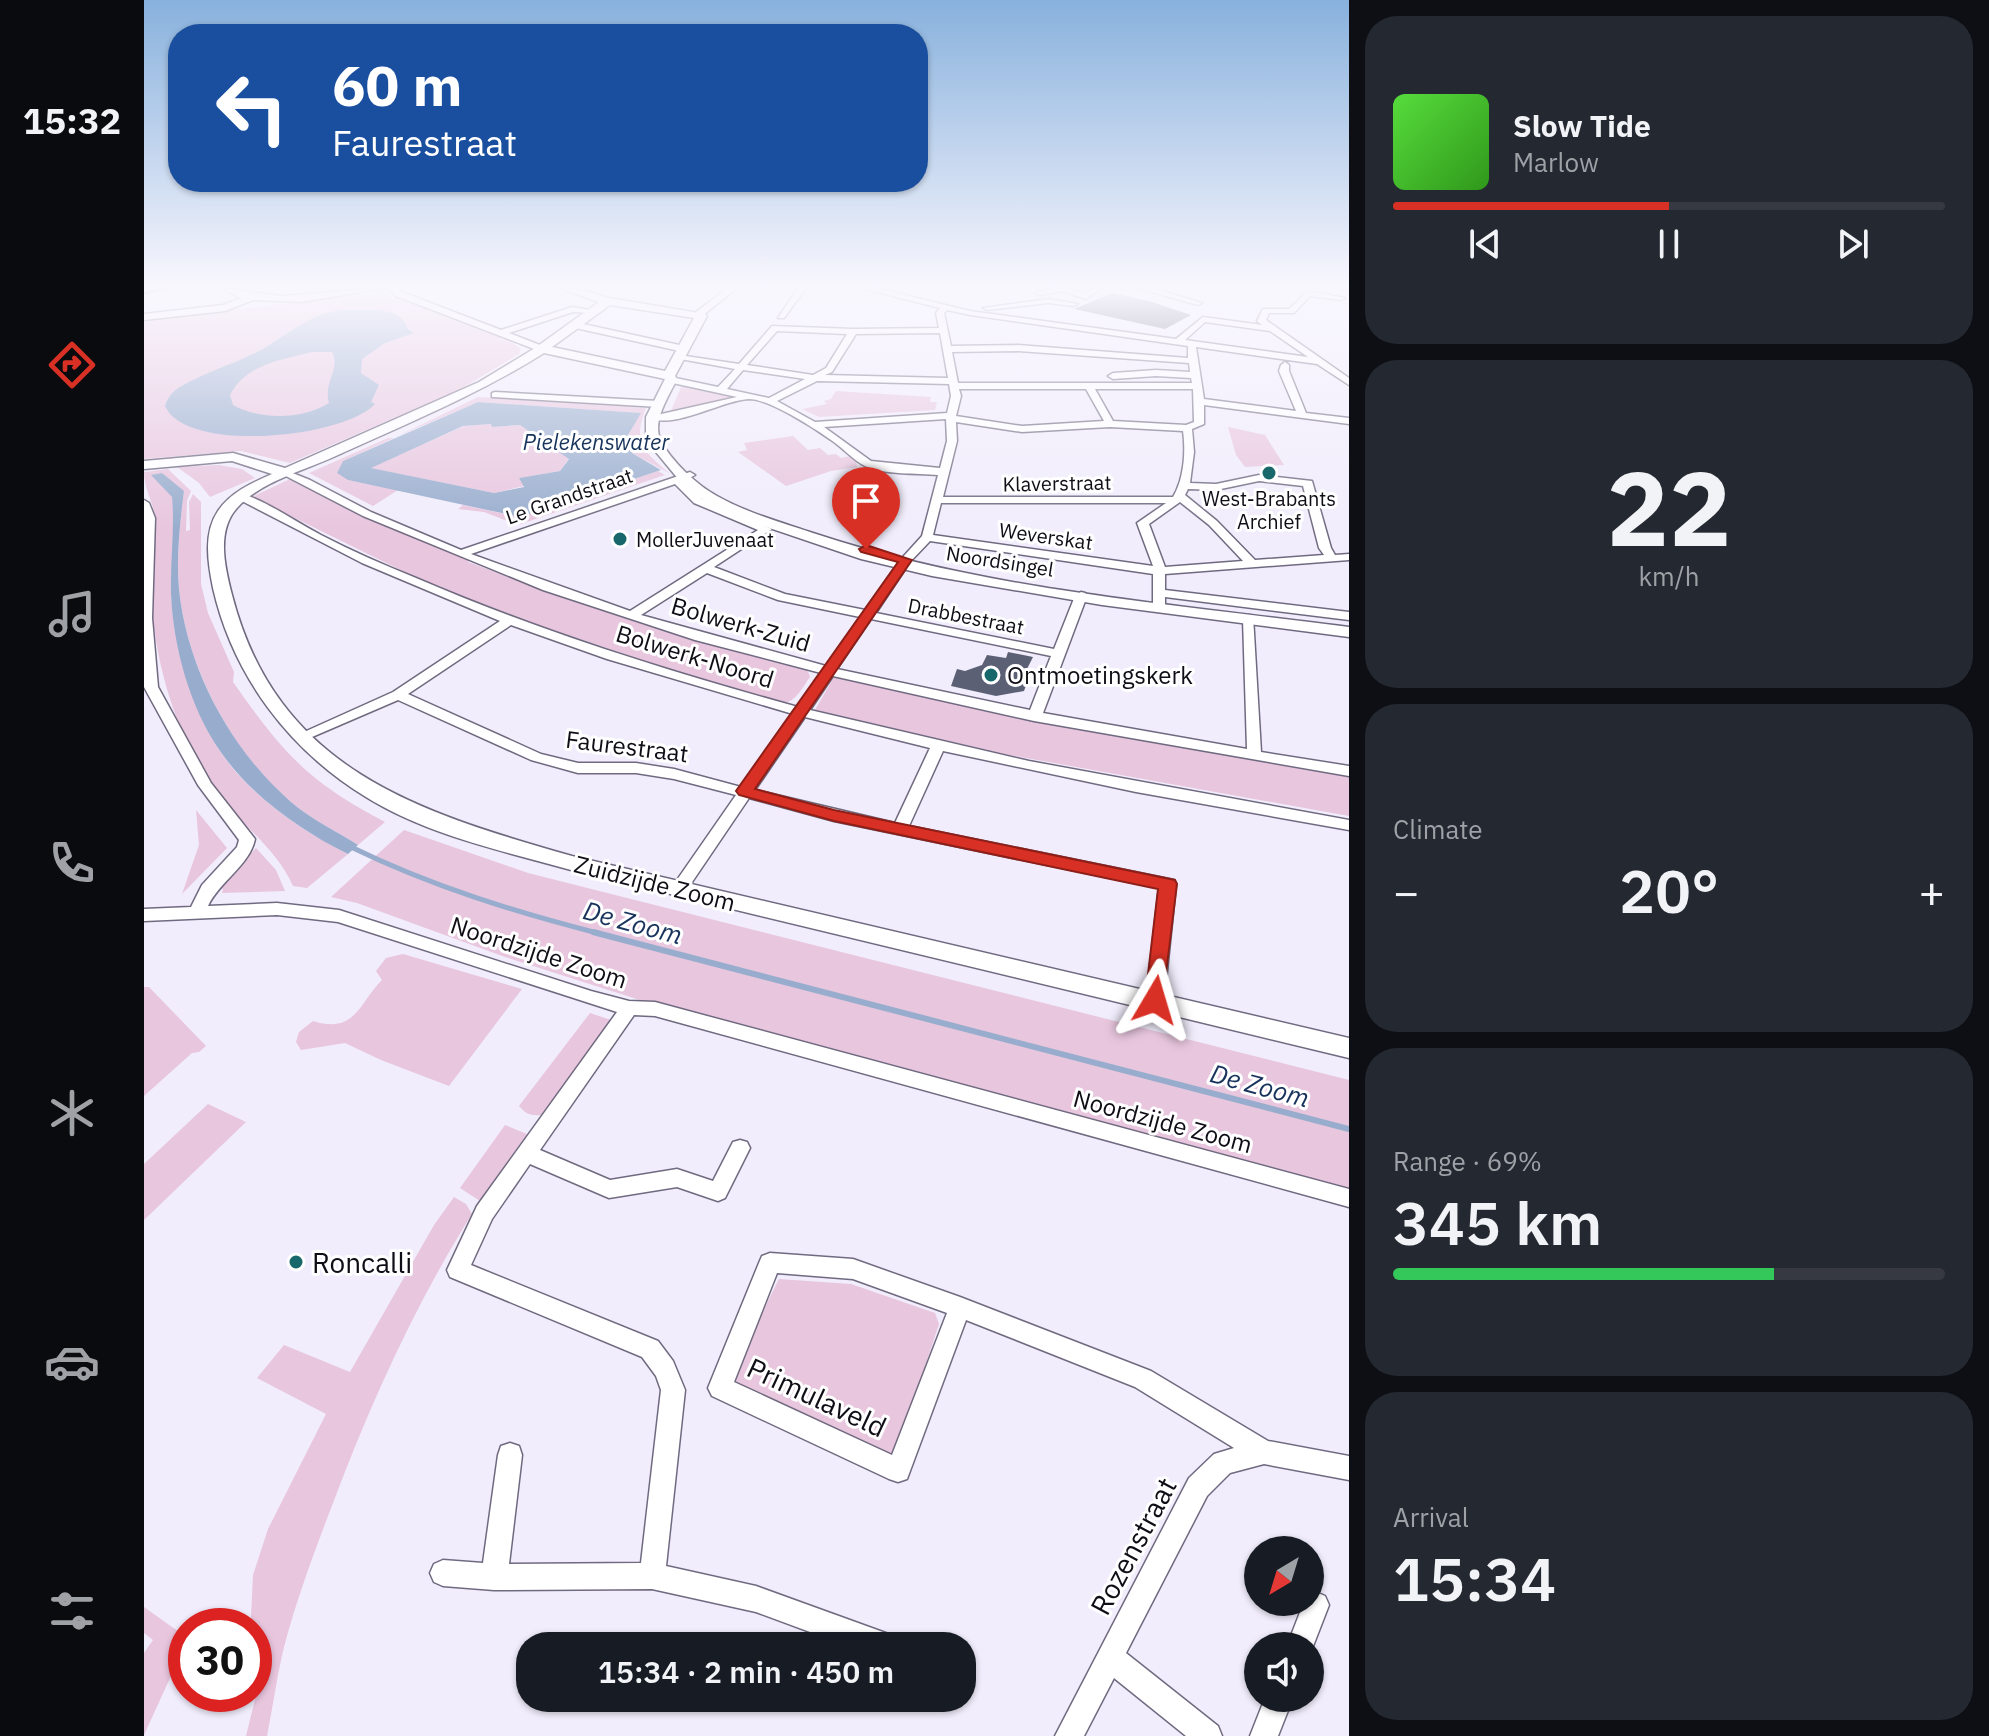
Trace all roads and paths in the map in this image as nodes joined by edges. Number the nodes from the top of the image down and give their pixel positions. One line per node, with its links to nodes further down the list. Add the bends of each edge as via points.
1 (508, 369): 32 (street, Zuidzijde Zoom, via 462,396)
2 (630, 369): 12 (street)
3 (674, 369): 12 (street)
4 (742, 369): 18 (street)
5 (757, 369): 13 (street)
6 (828, 369): 13 (street)
7 (950, 369): 16 (street)
8 (1193, 369): 14 (street)
9 (1284, 369): 24 (street)
10 (1331, 369): 15 (street)
11 (1113, 376): 14 (street, via 1156,373)
12 (670, 378): 18 (street); 23 (street)
13 (817, 378): 16 (street); 21 (street)
14 (1196, 380): 17 (street); 22 (street)
15 (1349, 382)
16 (954, 384): 17 (street); 25 (street)
17 (1089, 386): 27 (street)
18 (721, 390): 20 (street)
19 (495, 395): 23 (street)
20 (752, 395): 21 (street); 23 (street, via 678,415)
21 (770, 401): 28 (street)
22 (1202, 402): 24 (street); 29 (street, via 1199,424)
23 (656, 411): 33 (street, Noordsingel, via 653,440)
24 (1302, 414): 26 (street)
25 (952, 417): 27 (street, via 1022,429); 28 (street); 31 (street)
26 (1349, 421)
27 (1110, 424): 29 (street)
28 (813, 425): 31 (street, via 867,463)
29 (1187, 428): 34 (street)
30 (144, 465): 32 (street, via 233,457)
31 (945, 472): 36 (street)
32 (285, 473): 35 (street, Zuidzijde Zoom); 39 (street, Bolwerk-Zuid)
33 (681, 474): 39 (street, Le Grandstraat); 42 (street, Noordsingel, via 752,512); 44 (street, Noordsingel, via 698,501 766,529)
34 (1179, 494): 36 (street, Klaverstraat); 40 (street, Klaverstraat, via 1259,478 1308,483); 43 (street); 45 (street, via 1143,523)
35 (240, 496): 54 (street, Bolwerk-Noord, via 369,562); 62 (street, Zuidzijde Zoom, via 222,514 216,536 227,611 265,692)
36 (939, 500): 38 (street)
37 (144, 503): 52 (street, via 149,518)
38 (927, 537): 42 (street); 45 (street, Weverskat)
39 (460, 554): 49 (street, Bolwerk-Zuid)
40 (1331, 557): 41 (street, Weverskat); 43 (street, Weverskat)
41 (1349, 557)
42 (904, 562): 46 (street, Noordsingel); 47 (street, Noordsingel); 50 (street)
43 (1253, 565): 45 (street, Weverskat)
44 (705, 568): 49 (street); 50 (street, Drabbestraat, via 782,597)
45 (1160, 571): 48 (street)
46 (1081, 596): 47 (street, Noordsingel); 56 (street)
47 (1102, 597): 48 (street, Noordsingel)
48 (1159, 601): 51 (street, Noordsingel); 53 (street, Noordsingel); 55 (street, Noordsingel)
49 (633, 615): 57 (street, Bolwerk-Zuid)
50 (866, 616): 56 (street, Drabbestraat); 57 (street)
51 (1349, 616)
52 (145, 618): 58 (street)
53 (1249, 619): 55 (street, Noordsingel); 64 (street)
54 (510, 620): 59 (street); 60 (street, Bolwerk-Noord)
55 (1349, 629)
56 (1058, 654): 61 (street)
57 (827, 672): 60 (street); 61 (street, Bolwerk-Zuid)
58 (148, 687): 70 (street, via 205,785 247,839 245,849 208,889)
59 (398, 695): 62 (street); 66 (street, Faurestraat, via 536,757 578,768 674,774)
60 (800, 713): 63 (street, Bolwerk-Noord); 66 (street)
61 (1034, 717): 64 (street, Bolwerk-Zuid)
62 (300, 737): 69 (street, Zuidzijde Zoom, via 351,781 411,812 571,863)
63 (938, 747): 67 (street, Bolwerk-Noord); 68 (street)
64 (1254, 755): 65 (street, Bolwerk-Zuid)
65 (1349, 771)
66 (745, 791): 68 (street, Faurestraat); 69 (street)
67 (1349, 825)
68 (900, 830): 72 (street, Faurestraat, via 1168,884)
69 (678, 890): 72 (street, Zuidzijde Zoom)
70 (197, 912): 71 (street, Noordzijde Zoom); 73 (street, Noordzijde Zoom, via 277,909 339,916)
71 (144, 915)
72 (1155, 1000): 74 (street, Zuidzijde Zoom)
73 (629, 1008): 76 (street); 77 (street, Noordzijde Zoom, via 655,1009)
74 (1349, 1048)
75 (740, 1148): 76 (street, via 718,1192 677,1178 609,1189)
76 (525, 1152): 83 (street, via 484,1213 458,1270 650,1349 665,1369 673,1390)
77 (1349, 1198)
78 (960, 1307): 78 (street, Primulaveld, via 853,1269 770,1263 720,1388 898,1470); 79 (street, Primulaveld, via 1143,1379)
79 (1264, 1452): 81 (street, Rozenstraat); 86 (street, Rozenstraat, via 1223,1463 1198,1487)
80 (510, 1455): 84 (street)
81 (1349, 1468)
82 (443, 1573): 84 (street)
83 (652, 1576): 84 (street); 85 (street, via 756,1599)
84 (494, 1577)
85 (846, 1632)
86 (1110, 1657): 88 (street, Rozenstraat); 89 (street)
87 (1273, 1712): 90 (street)
88 (1069, 1736)
89 (1208, 1736)
90 (1264, 1736)

